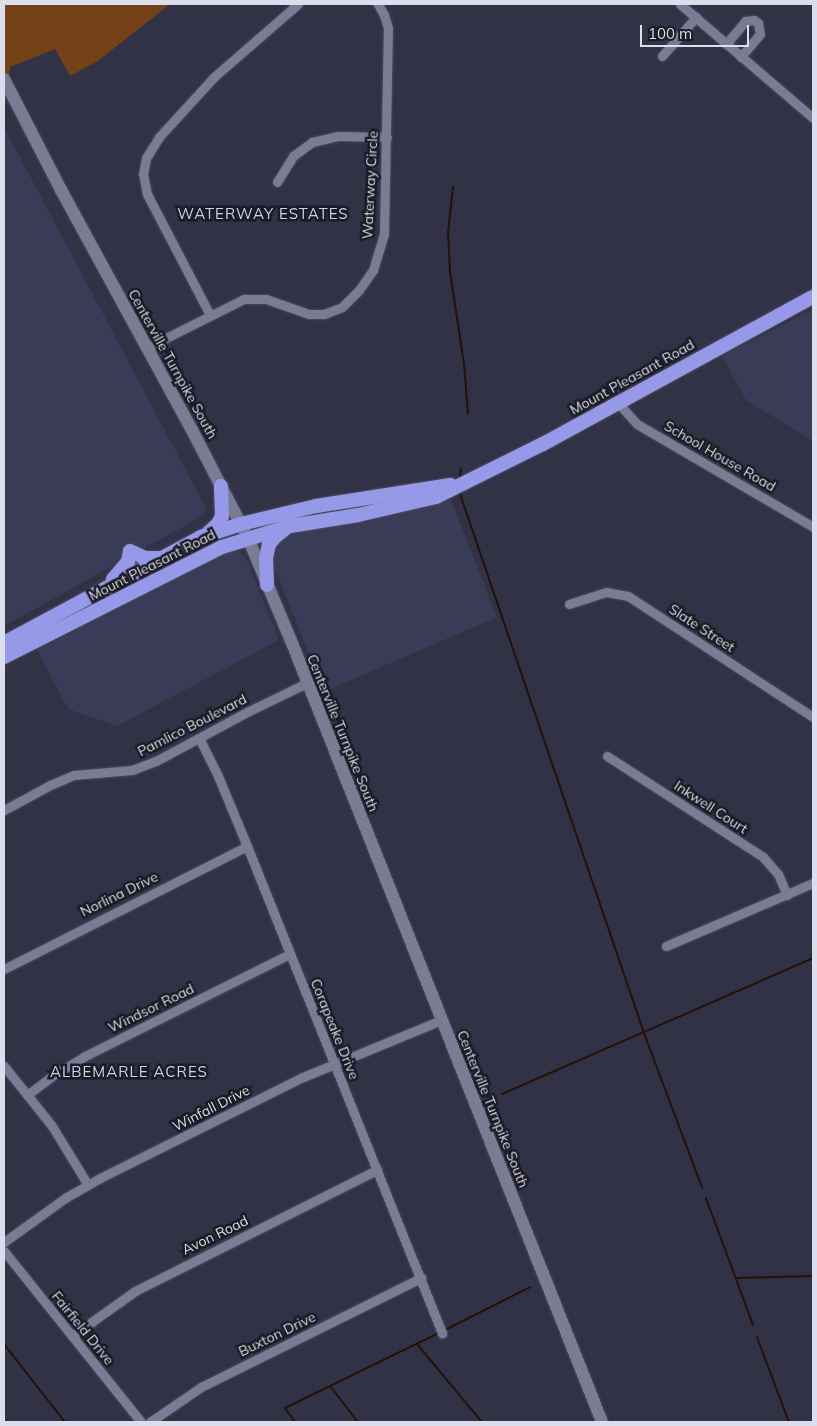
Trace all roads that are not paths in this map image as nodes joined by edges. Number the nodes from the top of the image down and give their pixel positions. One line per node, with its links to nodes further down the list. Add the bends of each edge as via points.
1 (298, 4): 13 (street, via 214,77 159,137 146,158 143,174 147,194)
2 (378, 4): 10 (street, Waterway Circle, via 388,28)
3 (680, 4): 4 (street)
4 (696, 17): 5 (street); 6 (street)
5 (726, 44): 7 (street); 7 (street, via 745,21 758,23 760,34)
6 (662, 56)
7 (741, 57): 9 (street)
8 (4, 79): 14 (main road, Centerville Turnpike South)
9 (813, 118)
10 (387, 137): 11 (street, via 338,136 312,142 293,156); 13 (street, Waterway Circle, via 384,234 372,270 352,298 338,310 324,314 309,314 272,300 252,298 234,302)
11 (276, 182)
12 (813, 297): 15 (highway, Mount Pleasant Road)
13 (210, 315): 14 (street, Waterway Circle)
14 (146, 348): 17 (main road, Centerville Turnpike South)
15 (618, 403): 16 (highway, Mount Pleasant Road); 20 (street, School House Road, via 637,424)
16 (466, 482): 18 (highway, Mount Pleasant Road, via 316,506); 19 (highway, Mount Pleasant Road, via 436,497 409,504)
17 (221, 486): 18 (main road, Centerville Turnpike South); 21 (highway, via 221,520)
18 (241, 524): 21 (highway, Mount Pleasant Road); 22 (main road, Centerville Turnpike South)
19 (290, 526): 22 (highway, Mount Pleasant Road); 24 (highway, via 269,544)
20 (813, 527)
21 (201, 537): 23 (highway, Mount Pleasant Road)
22 (248, 538): 24 (main road, Centerville Turnpike South); 27 (highway, Mount Pleasant Road, via 196,559)
23 (158, 558): 25 (highway, Mount Pleasant Road); 25 (highway, via 144,558 130,551 128,562)
24 (267, 586): 30 (main road, Centerville Turnpike South)
25 (102, 589): 27 (highway); 28 (highway, Mount Pleasant Road)
26 (569, 604): 31 (street, Slate Street, via 606,592 628,596)
27 (106, 607): 29 (highway, Mount Pleasant Road)
28 (4, 643)
29 (4, 657)
30 (307, 683): 32 (street, Pamlico Boulevard); 41 (main road, Centerville Turnpike South)
31 (813, 717)
32 (199, 738): 34 (street, Pamlico Boulevard, via 144,766 118,772 85,773 59,781); 35 (street, Corapeake Drive)
33 (607, 756): 37 (street, Inkwell Court, via 763,857 778,874)
34 (4, 810)
35 (247, 846): 39 (street, Corapeake Drive); 40 (street, Norlina Drive)
36 (813, 883): 37 (street)
37 (787, 894): 38 (street)
38 (666, 946)
39 (290, 954): 42 (street, Corapeake Drive); 44 (street, Windsor Road, via 86,1056)
40 (4, 969)
41 (442, 1020): 42 (street, Winfall Drive); 54 (main road, Centerville Turnpike South)
42 (334, 1064): 45 (street, Corapeake Drive); 46 (street, Winfall Drive)
43 (4, 1066): 44 (street)
44 (27, 1095): 46 (street, via 52,1126)
45 (377, 1170): 49 (street, Corapeake Drive); 51 (street, Avon Road, via 162,1276)
46 (88, 1185): 47 (street, Winfall Drive)
47 (4, 1242)
48 (4, 1251): 51 (street, Fairfield Drive)
49 (420, 1278): 50 (street, Corapeake Drive); 53 (street, Buxton Drive, via 201,1387)
50 (442, 1333)
51 (72, 1336): 52 (street, Fairfield Drive)
52 (141, 1422)
53 (150, 1422)
54 (602, 1422)

